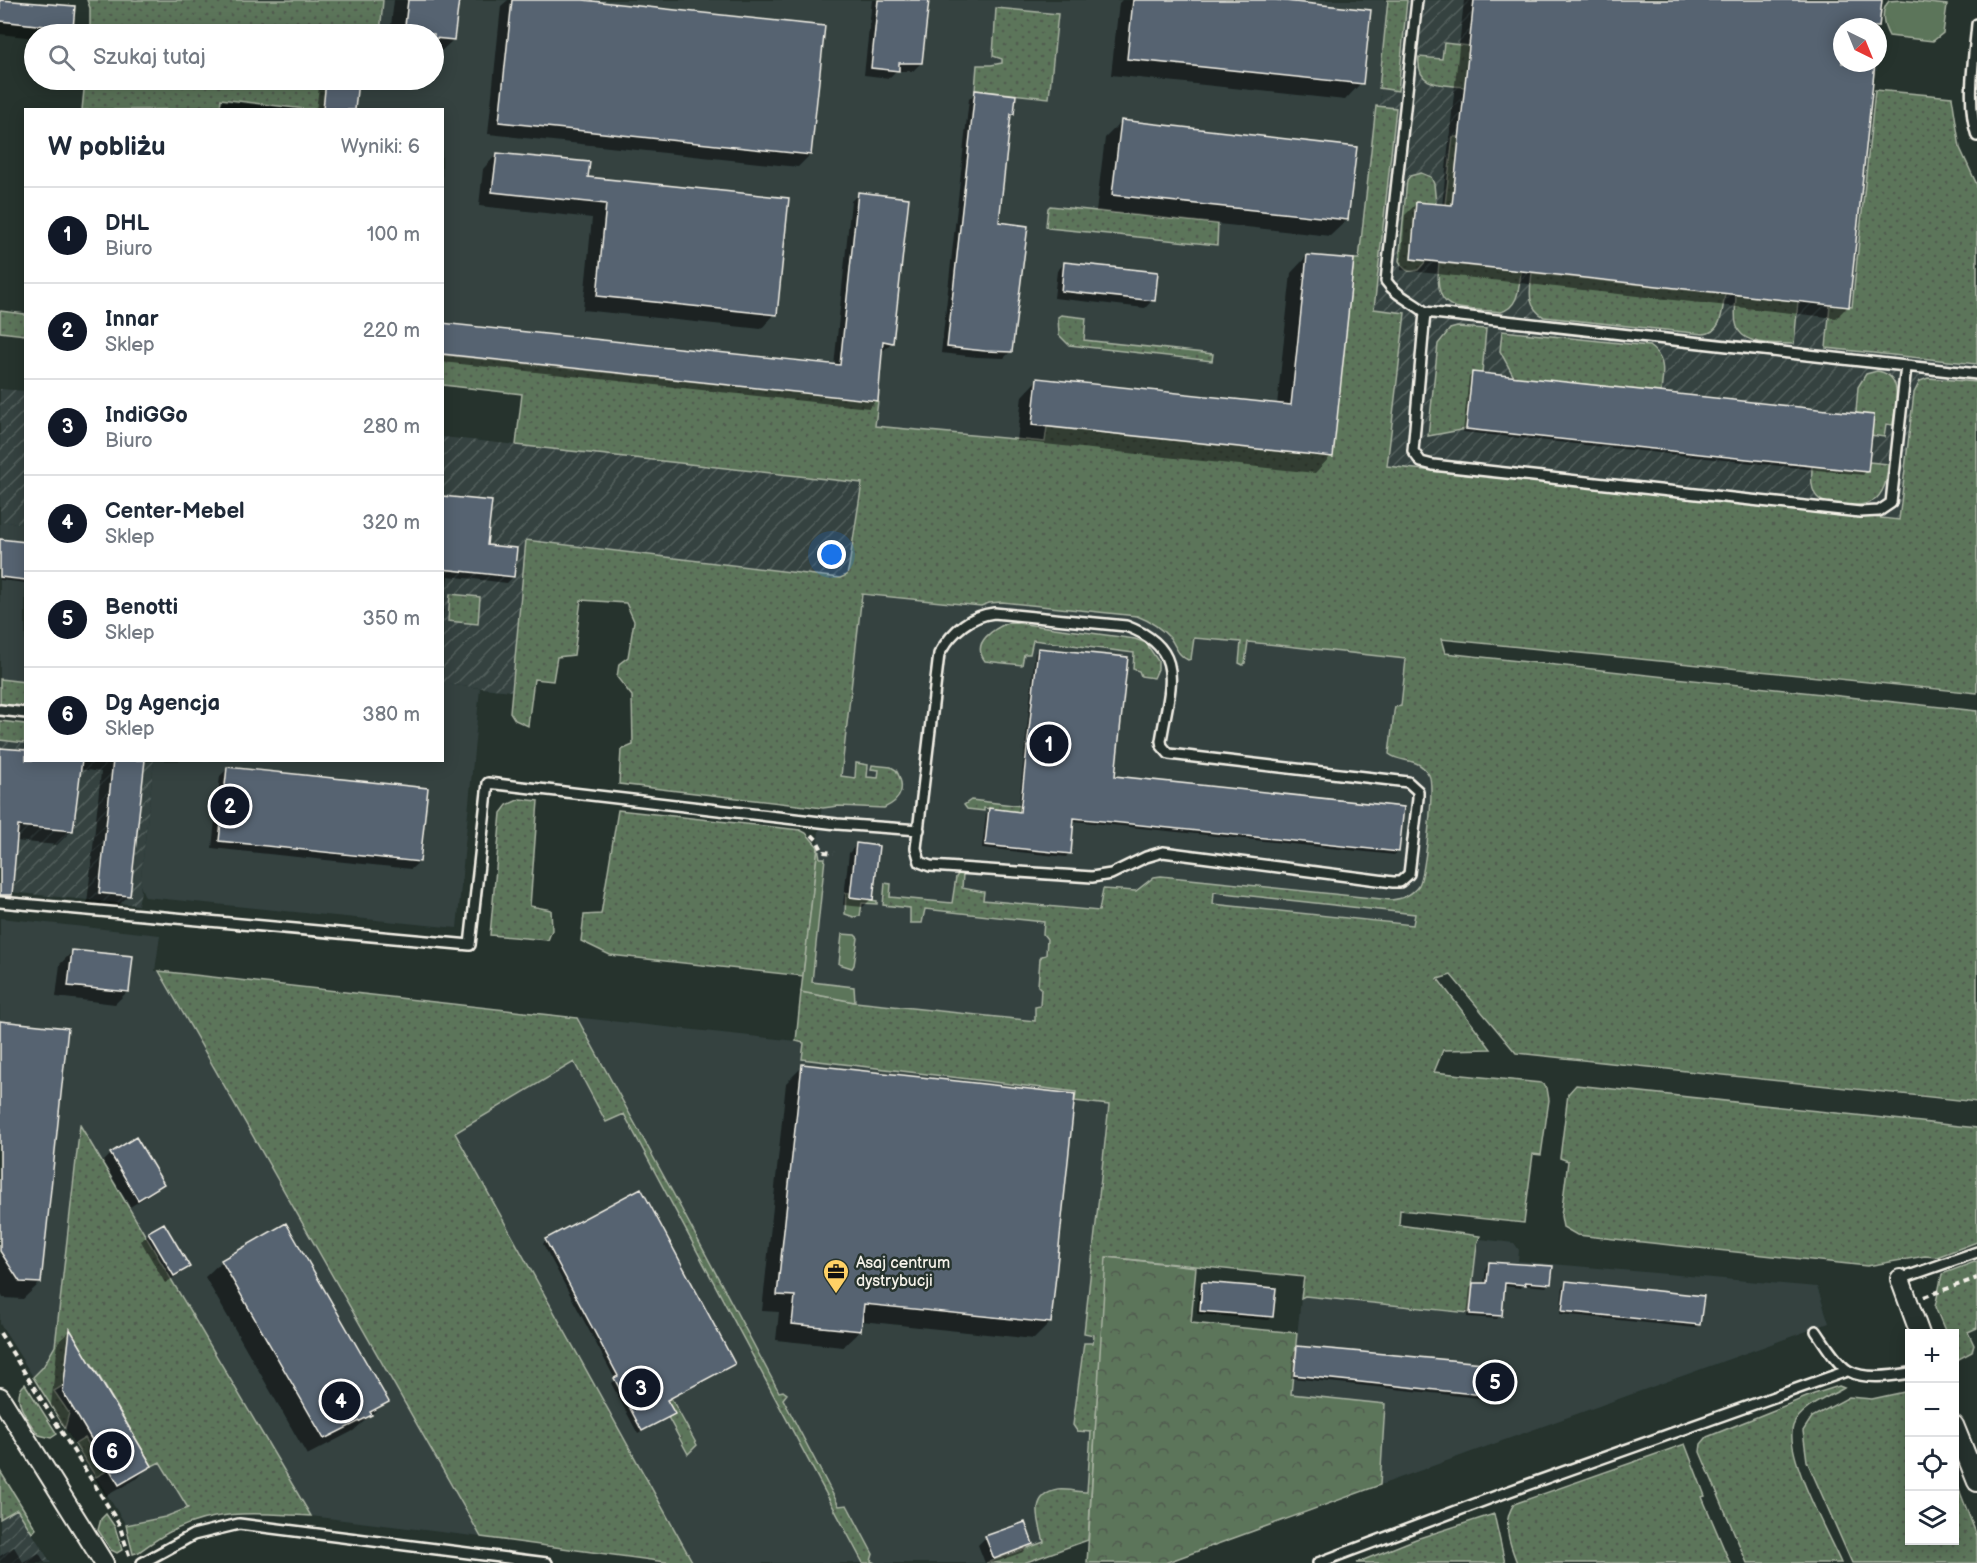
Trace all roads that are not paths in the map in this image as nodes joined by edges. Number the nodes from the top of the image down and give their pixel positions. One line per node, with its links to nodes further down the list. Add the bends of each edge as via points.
1 (1417, 0): 4 (lane, via 1386,281)
2 (1977, 24): 3 (lane, via 1972,94)
3 (1977, 136)
4 (1425, 312): 5 (lane); 5 (lane, via 1413,451 1421,462 1433,465 1879,512 1891,502)
5 (1906, 366): 6 (lane)
6 (1977, 374)
7 (0, 710): 8 (lane)
8 (24, 712)
9 (919, 830): 9 (lane, via 939,654 958,628 994,613 1126,626 1156,641 1171,669 1161,741 1168,754 1408,782 1418,791 1409,874 1400,882 1163,852 1111,874 1092,877 930,866 917,856); 10 (lane, via 488,783 470,945)
10 (0, 902)
11 (1977, 1252): 12 (lane)
12 (1900, 1279): 13 (street)
13 (1918, 1329)
14 (1816, 1331): 15 (lane)
15 (1847, 1371): 16 (lane, via 1863,1376); 23 (lane)
16 (1905, 1373)
17 (0, 1397): 20 (street)
18 (1959, 1437): 19 (street)
19 (1977, 1482)
20 (104, 1563)
21 (142, 1563): 22 (lane, via 194,1535 239,1524)
22 (547, 1563)
23 (1318, 1563)

